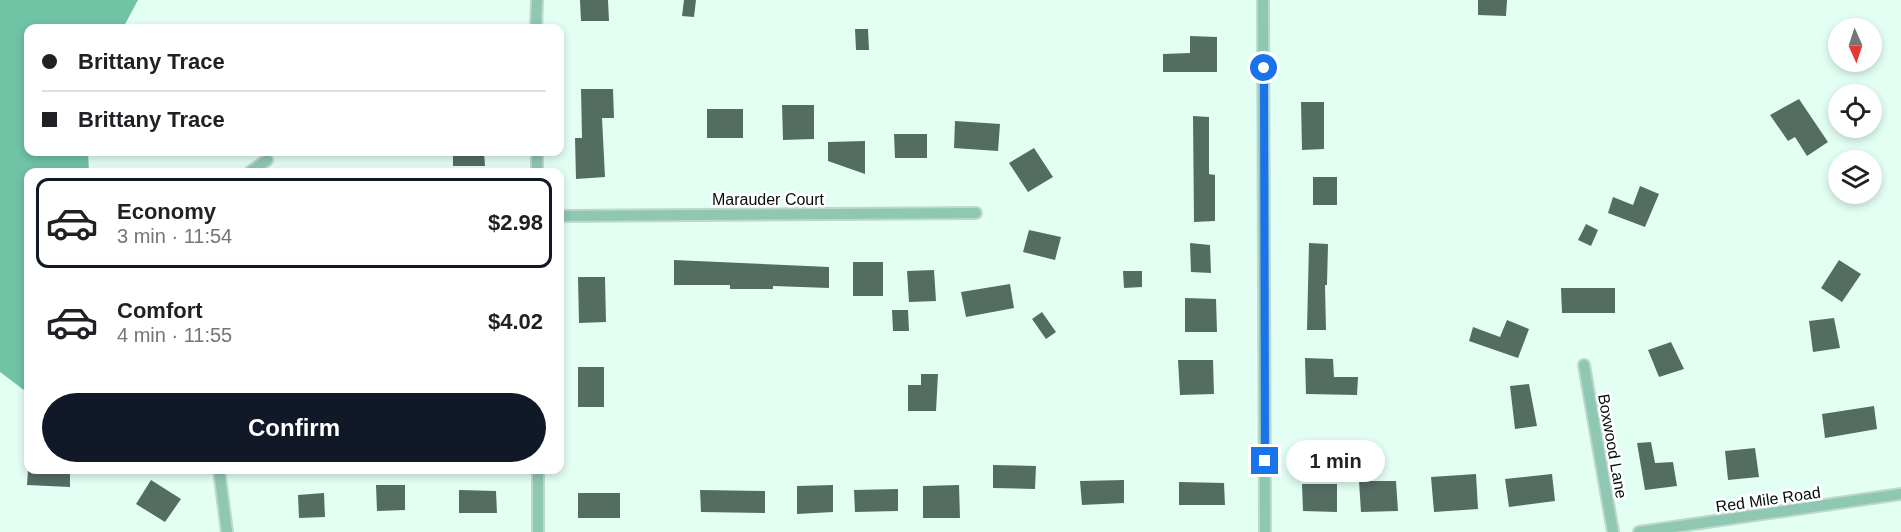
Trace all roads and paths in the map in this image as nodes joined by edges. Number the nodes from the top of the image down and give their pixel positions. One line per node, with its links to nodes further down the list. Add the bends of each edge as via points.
1 (537, 0): 3 (street)
2 (1263, 0): 14 (street)
3 (536, 24)
4 (267, 160): 5 (street)
5 (256, 168)
6 (976, 213): 7 (street, Marauder Court)
7 (564, 216)
8 (1584, 365): 15 (street, Boxwood Lane)
9 (220, 474): 12 (street)
10 (538, 474): 13 (street)
11 (1901, 494): 16 (street, Red Mile Road)
12 (227, 532)
13 (538, 532)
14 (1265, 532)
15 (1613, 532)
16 (1639, 532)

